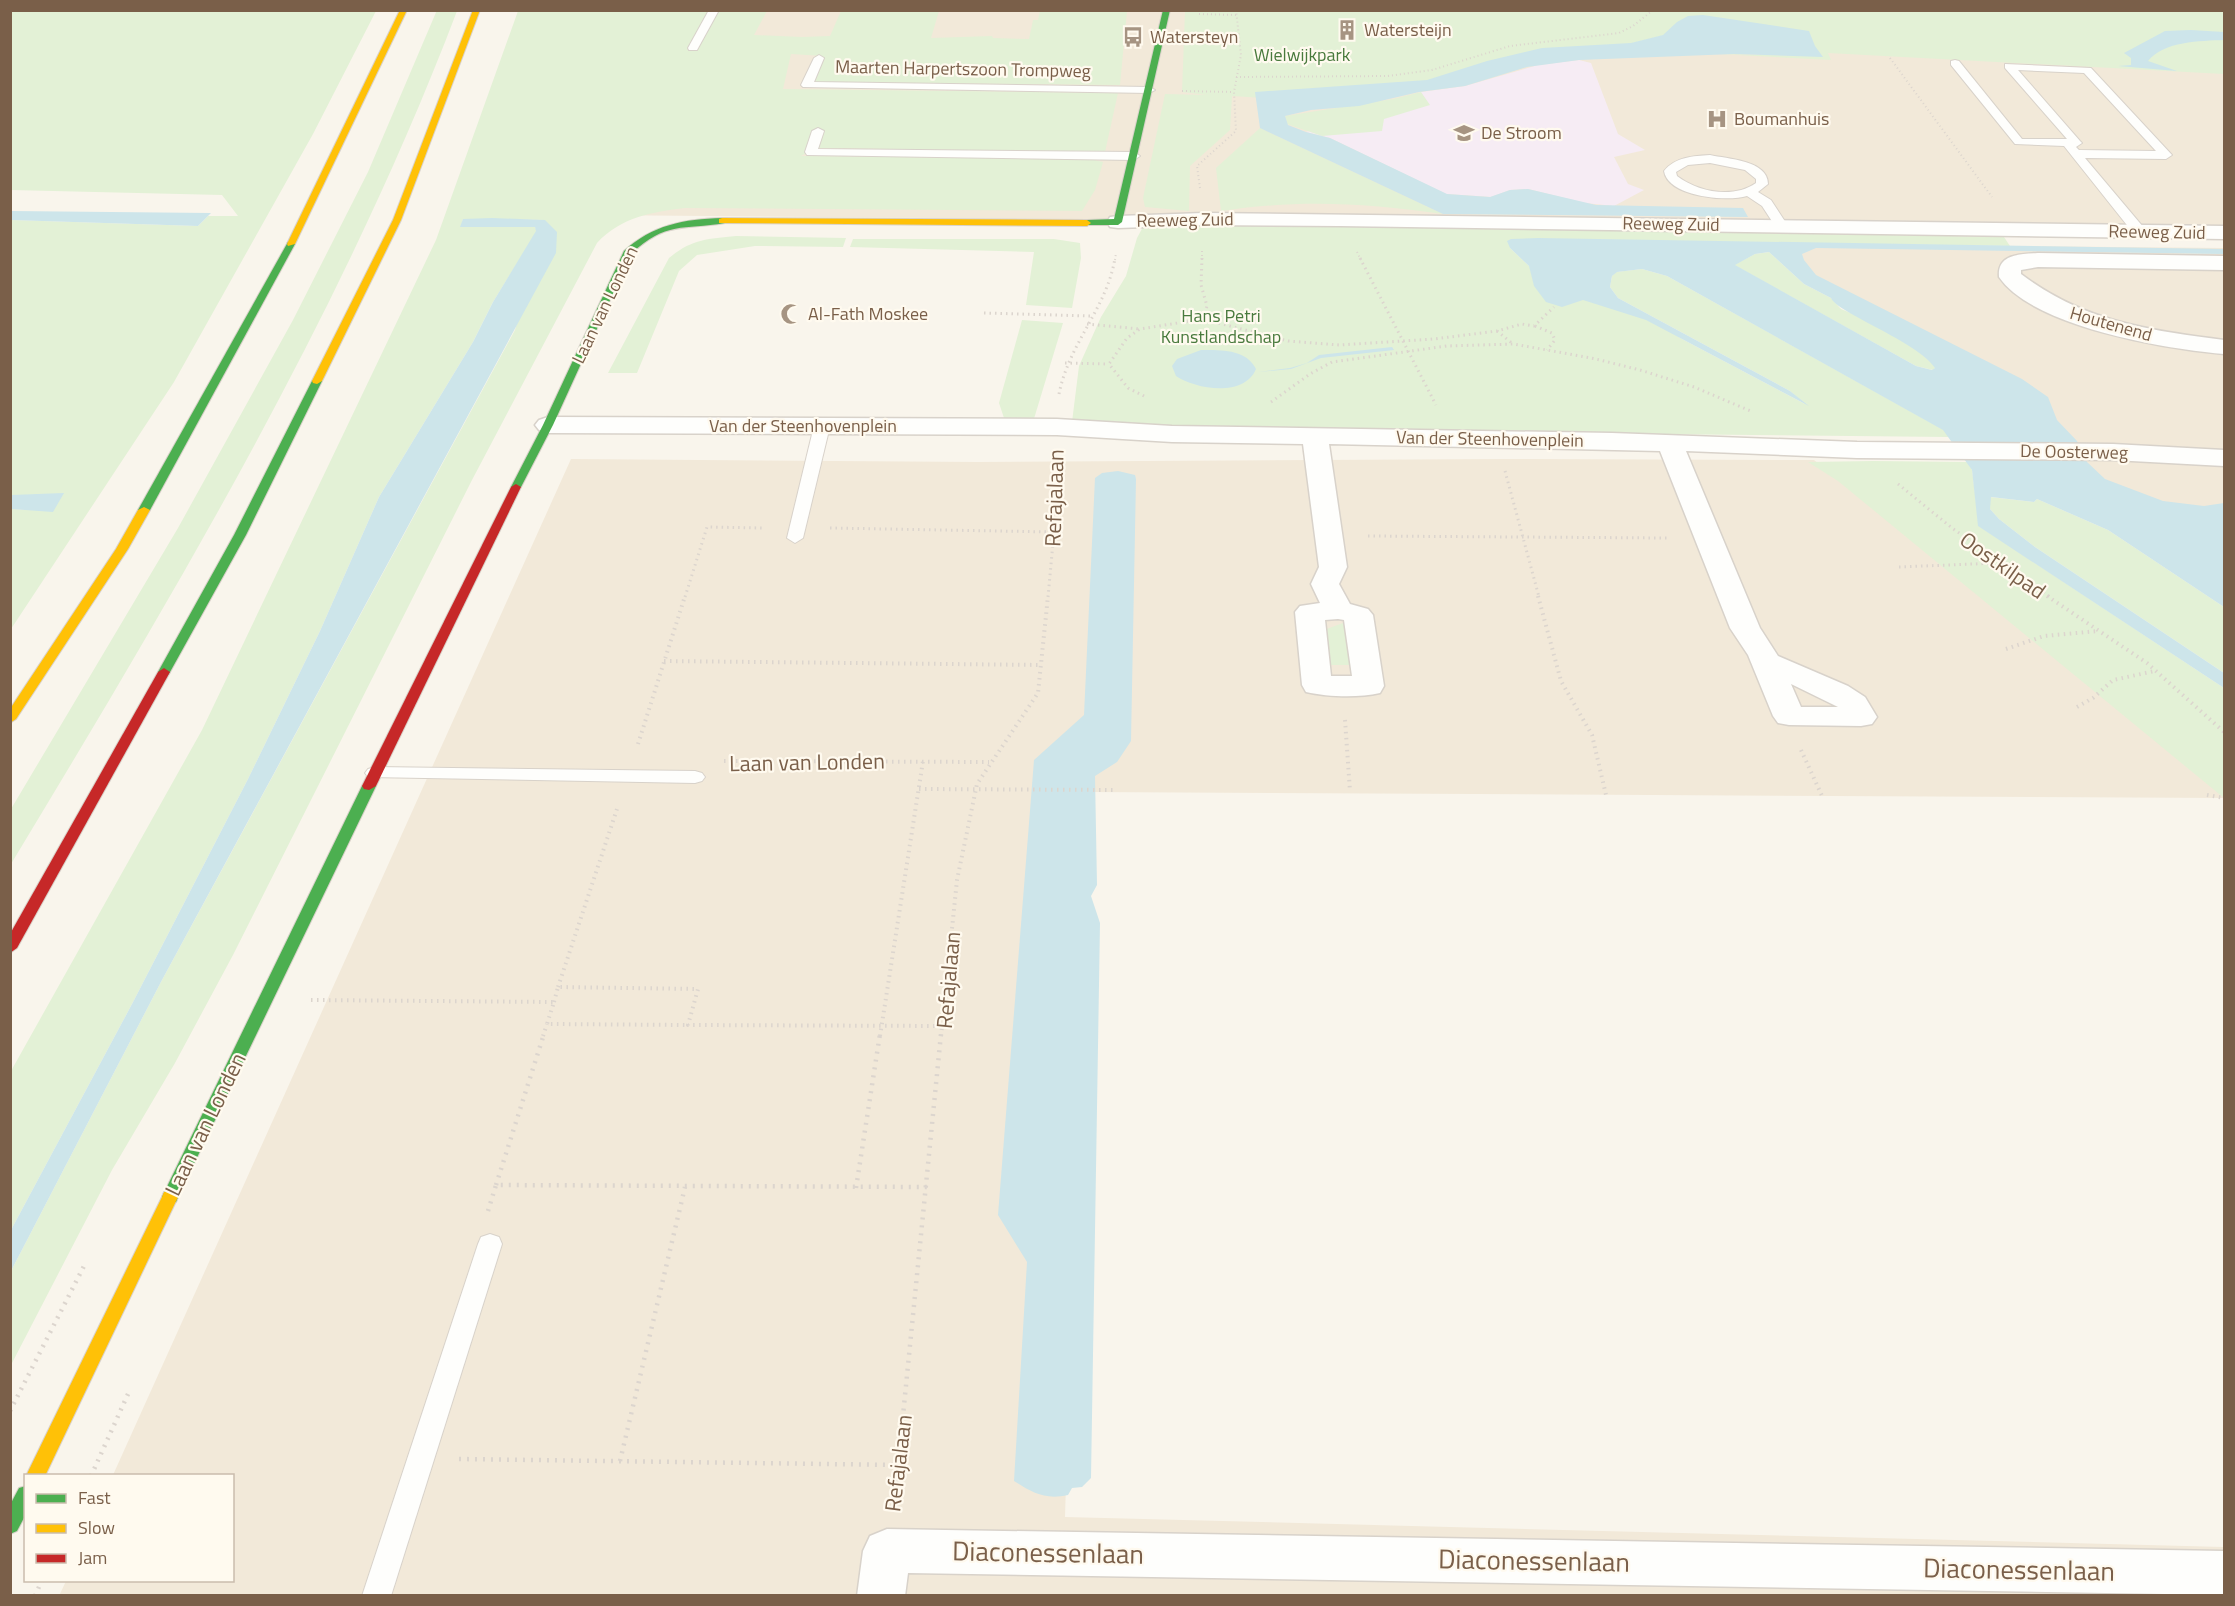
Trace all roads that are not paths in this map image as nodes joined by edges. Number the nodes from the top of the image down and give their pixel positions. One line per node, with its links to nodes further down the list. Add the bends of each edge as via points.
1 (404, 10): 31 (main road, via 290,246 122,549)
2 (477, 10): 34 (main road, via 397,220 240,535)
3 (714, 10): 5 (lane)
4 (1167, 10): 8 (main road)
5 (693, 48)
6 (819, 58): 8 (lane, Maarten Harpertszoon Trompweg, via 807,85)
7 (1955, 63): 10 (lane, via 2019,142)
8 (1149, 90): 12 (main road)
9 (818, 130): 12 (lane, via 811,152)
10 (2067, 143): 11 (lane); 11 (lane, via 2076,143 2009,66 2087,70 2166,155)
11 (2076, 154): 16 (lane)
12 (1134, 156): 14 (main road)
13 (1749, 192): 13 (lane, via 1719,194 1696,190 1677,183 1670,171 1696,160 1738,163 1762,178 1762,184); 15 (lane, via 1767,203)
14 (1118, 222): 15 (street, Reeweg Zuid, via 1204,219); 22 (main road, Laan van Londen, via 712,220 657,229 637,240 627,253)
15 (1782, 226): 18 (street, Reeweg Zuid)
16 (2139, 231): 17 (street, Reeweg Zuid); 18 (street, Reeweg Zuid)
17 (2224, 232)
18 (2018, 234): 19 (street)
19 (2037, 260): 20 (street, Houtenend); 21 (street, Houtenend, via 2009,267 2010,277 2059,309 2123,330)
20 (2224, 263)
21 (2224, 347)
22 (548, 424): 23 (street, Van der Steenhovenplein); 32 (main road, Laan van Londen)
23 (822, 426): 24 (street, Van der Steenhovenplein, via 1057,427 1172,434); 28 (lane)
24 (1315, 435): 25 (street, Van der Steenhovenplein); 29 (street, via 1333,567 1325,584)
25 (1670, 443): 26 (street, Van der Steenhovenplein); 30 (street, via 1745,628)
26 (1922, 451): 27 (street, De Oosterweg, via 2113,452)
27 (2224, 458)
28 (795, 538)
29 (1338, 610): 29 (street, via 1310,612 1317,686 1369,686 1358,615)
30 (1766, 661): 30 (street, via 1789,716 1861,717 1854,704 1837,693)
31 (10, 719)
32 (375, 773): 33 (lane); 36 (main road, Laan van Londen)
33 (695, 777)
34 (10, 948)
35 (490, 1244): 41 (lane)
36 (36, 1474)
37 (24, 1498): 38 (main road)
38 (10, 1525)
39 (884, 1573): 40 (street, Diaconessenlaan)
40 (2224, 1573)
41 (376, 1596)

